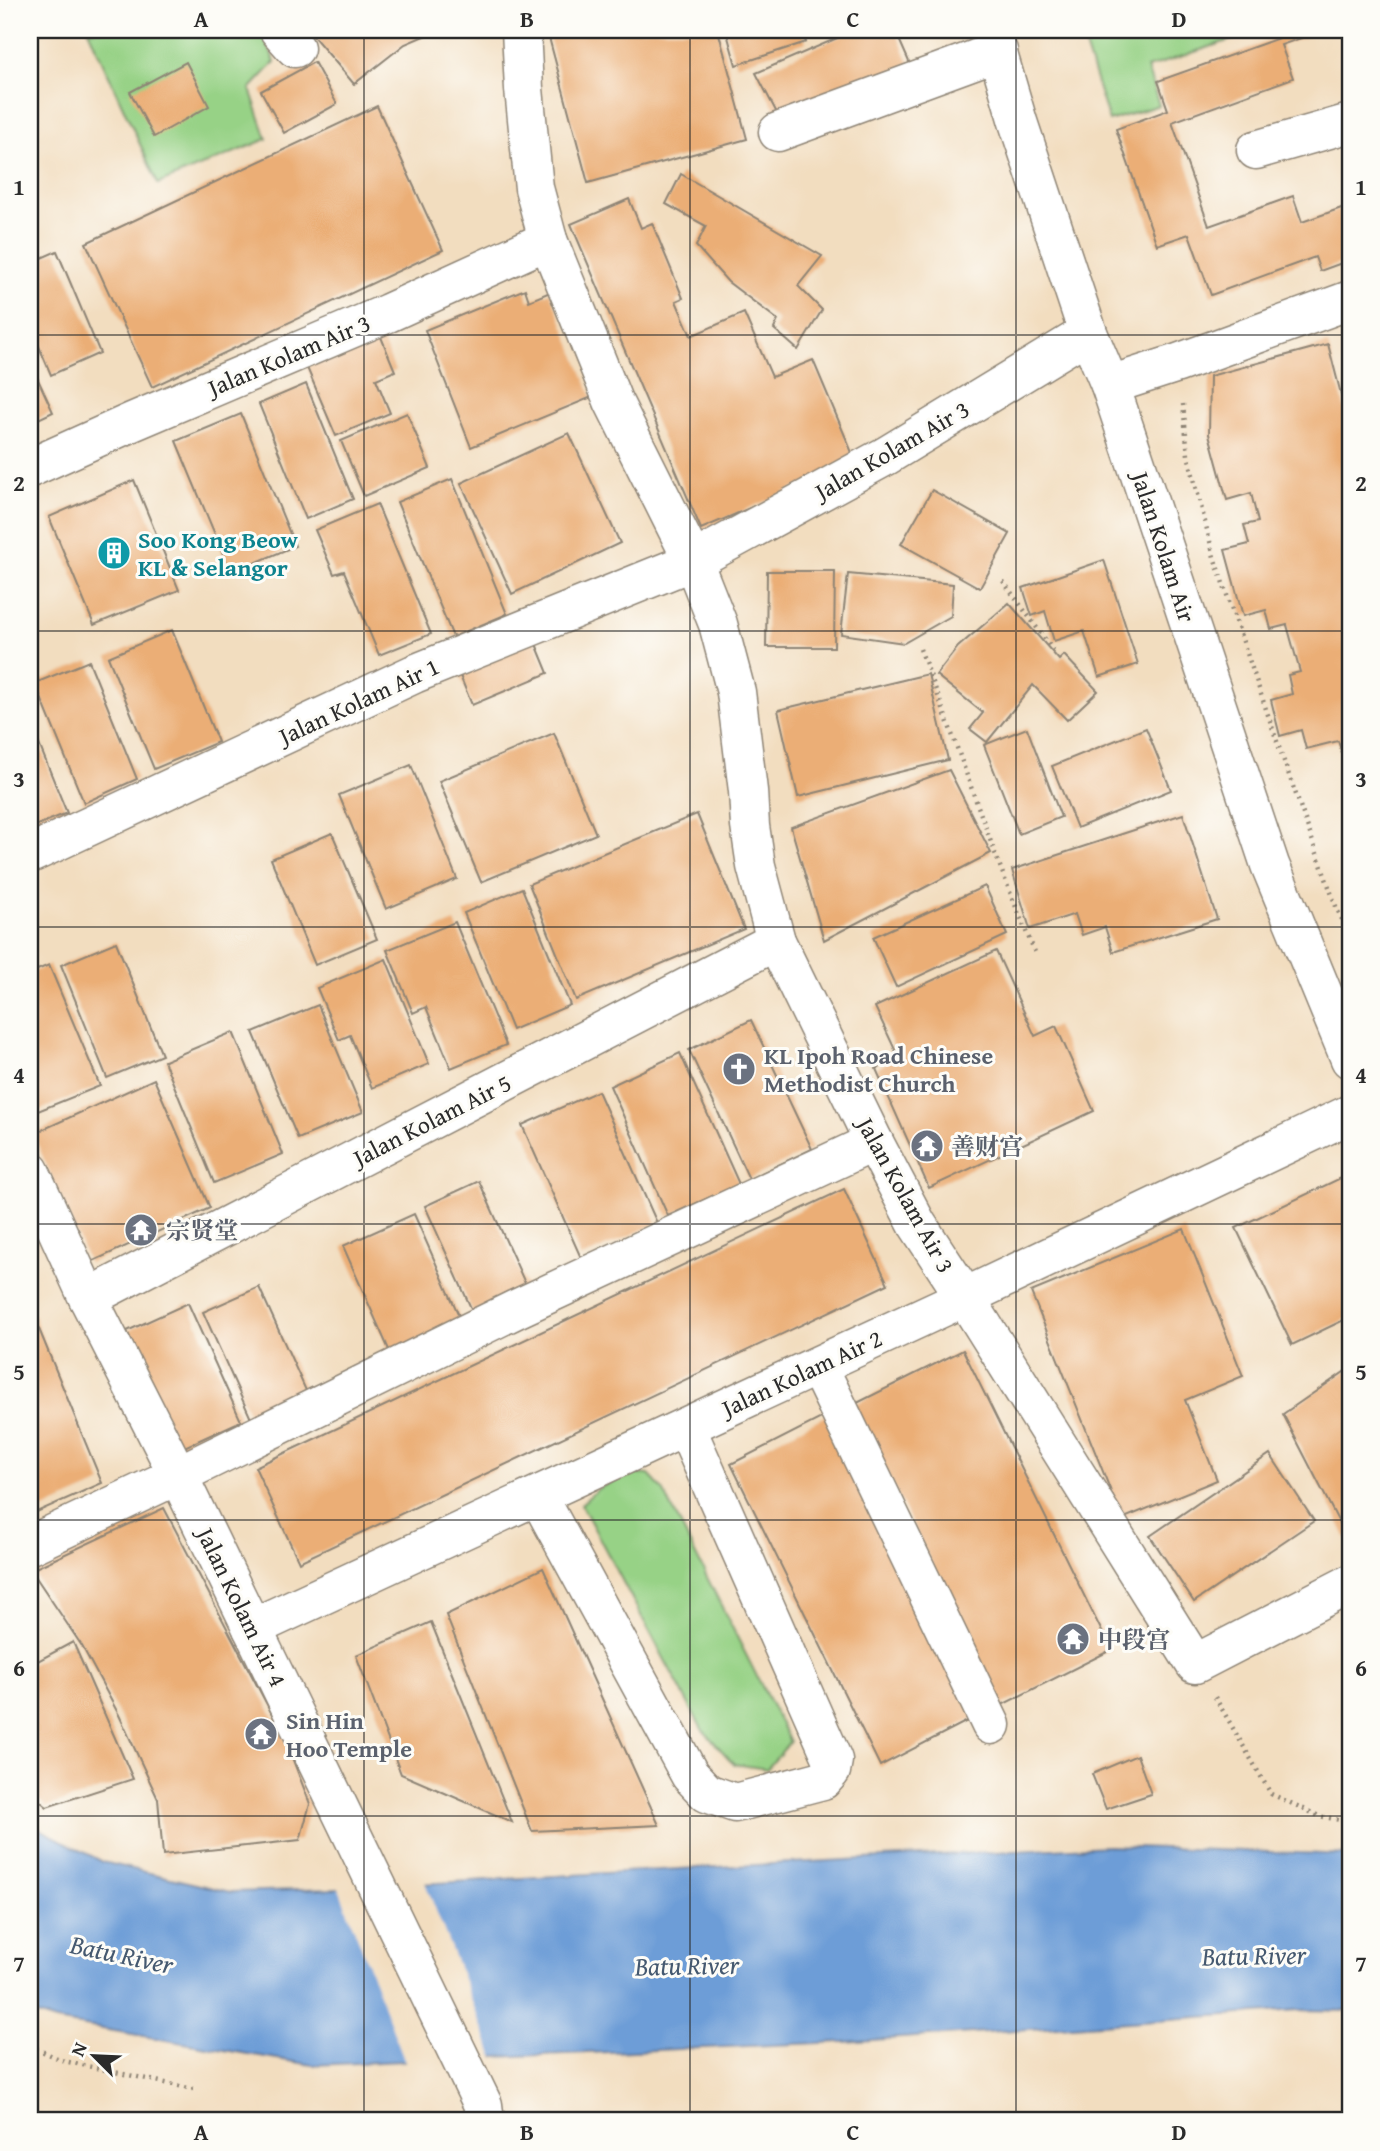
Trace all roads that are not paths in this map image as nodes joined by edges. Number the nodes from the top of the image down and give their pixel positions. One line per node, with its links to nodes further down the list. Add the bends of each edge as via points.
1 (521, 30): 6 (street, Jalan Kolam Air 3, via 534,188)
2 (994, 40): 4 (street); 8 (street, Jalan Kolam Air)
3 (1350, 123): 5 (street)
4 (778, 132)
5 (1256, 150)
6 (548, 240): 10 (street, Jalan Kolam Air 3); 11 (street, Jalan Kolam Air 3, via 613,401)
7 (1350, 300): 9 (street)
8 (1088, 333): 9 (street, Jalan Kolam Air); 11 (street, Jalan Kolam Air 3, via 886,456)
9 (1110, 385): 14 (street, Jalan Kolam Air, via 1270,865)
10 (30, 468)
11 (693, 561): 12 (street, Jalan Kolam Air 1, via 414,674); 13 (street, Jalan Kolam Air 3, via 718,624 736,692 756,866)
12 (30, 854)
13 (776, 941): 16 (street, Jalan Kolam Air 3); 19 (street, Jalan Kolam Air 5)
14 (1350, 1059)
15 (1350, 1114): 18 (street, Jalan Kolam Air 2)
16 (874, 1142): 18 (street, Jalan Kolam Air 3, via 917,1224); 22 (street, via 516,1309)
17 (30, 1171): 19 (street, Jalan Kolam Air 4)
18 (965, 1297): 20 (street, Jalan Kolam Air 2); 25 (street, Jalan Kolam Air 3, via 1195,1664)
19 (88, 1298): 22 (street, Jalan Kolam Air 4)
20 (818, 1366): 21 (street, Jalan Kolam Air 2); 27 (street)
21 (686, 1427): 23 (street, Jalan Kolam Air 2); 23 (street, via 833,1760 831,1771 822,1780 735,1803 708,1793 690,1775)
22 (178, 1475): 24 (street); 26 (street, Jalan Kolam Air 4)
23 (538, 1496): 26 (street, Jalan Kolam Air 2)
24 (30, 1545)
25 (1350, 1584)
26 (252, 1628): 28 (street, Jalan Kolam Air 4)
27 (990, 1725)
28 (484, 2113)

